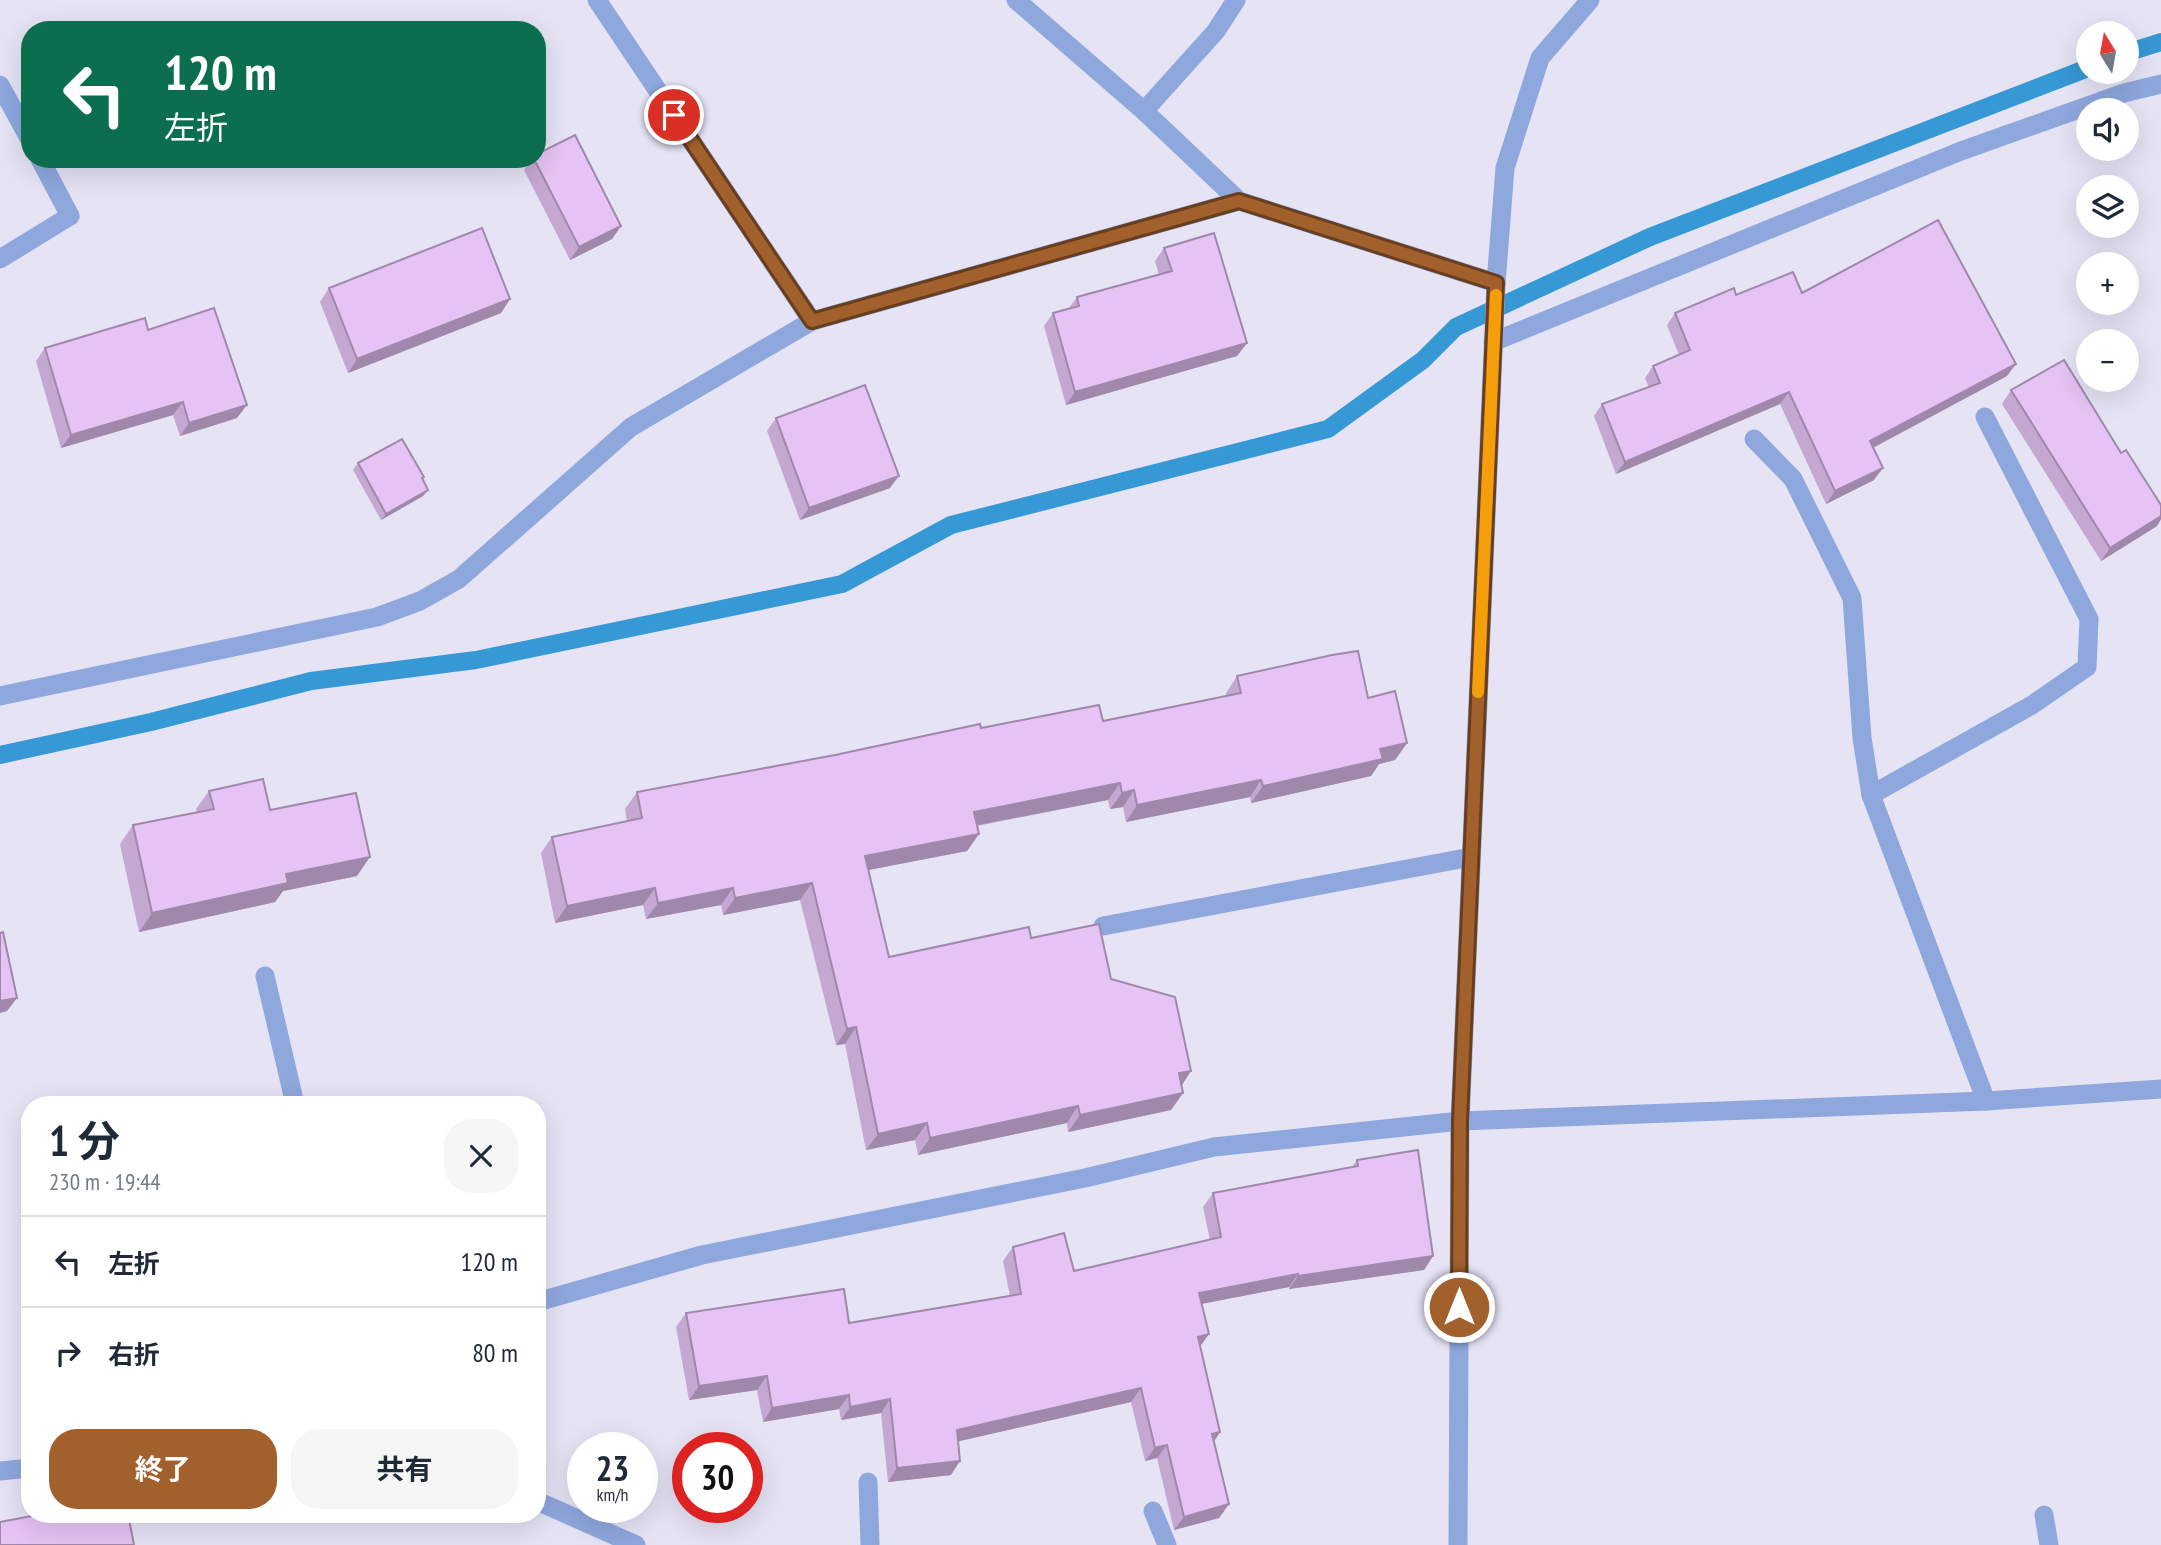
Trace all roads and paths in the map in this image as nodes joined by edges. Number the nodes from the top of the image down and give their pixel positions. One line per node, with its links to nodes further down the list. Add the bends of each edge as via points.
1 (597, 0): 13 (street)
2 (1016, 0): 7 (street)
3 (1236, 0): 7 (street, via 1216,31)
4 (1590, 0): 12 (street, via 1540,58 1505,168)
5 (2161, 84): 14 (street, via 1961,151)
6 (0, 85): 8 (street)
7 (1144, 111): 10 (street)
8 (21, 124)
9 (45, 168): 11 (street, via 71,216)
10 (1239, 201): 12 (street); 13 (street)
11 (0, 259)
12 (1496, 283): 14 (street)
13 (812, 321): 17 (street, via 632,426 458,579 420,601 377,617)
14 (1493, 342): 19 (street)
15 (1985, 417): 18 (street, via 2090,619 2087,667 2032,705)
16 (1754, 439): 18 (street, via 1793,479 1852,597 1862,738)
17 (0, 696)
18 (1871, 795): 24 (street)
19 (1471, 857): 20 (street); 25 (street)
20 (1103, 926)
21 (265, 976): 23 (street)
22 (2161, 1089): 24 (street)
23 (293, 1096)
24 (1986, 1101): 25 (street)
25 (1460, 1121): 26 (street, via 1214,1147 1085,1178 702,1255); 36 (street)
26 (546, 1299)
27 (21, 1469): 28 (street)
28 (0, 1471)
29 (868, 1482): 34 (street)
30 (546, 1505): 33 (street)
31 (1153, 1511): 35 (street)
32 (2044, 1515): 37 (street)
33 (636, 1545)
34 (870, 1545)
35 (1167, 1545)
36 (1458, 1545)
37 (2049, 1545)

